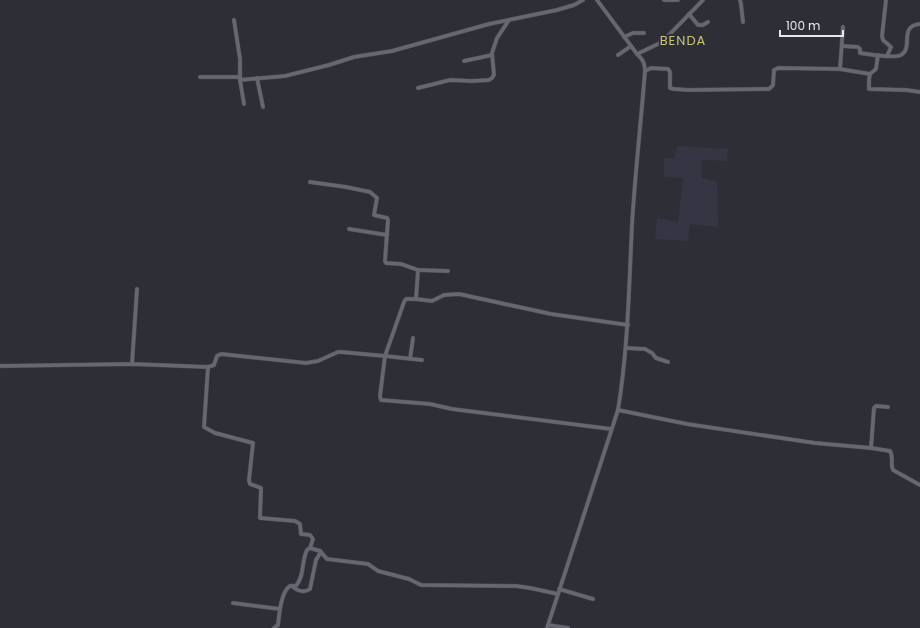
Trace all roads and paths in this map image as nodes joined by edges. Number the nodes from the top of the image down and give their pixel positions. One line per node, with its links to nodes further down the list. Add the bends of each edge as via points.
1 (583, 0): 10 (street, via 557,10)
2 (597, 0): 16 (street)
3 (664, 0): 4 (street)
4 (678, 0)
5 (703, 0): 8 (street)
6 (740, 0): 12 (street)
7 (886, 0): 23 (street, via 882,36 891,47)
8 (689, 14): 11 (street, via 698,25); 19 (street, via 663,40)
9 (234, 20): 29 (street)
10 (510, 20): 20 (street, via 497,38); 30 (street, via 392,51 354,57 329,66 285,76)
11 (708, 22)
12 (743, 22)
13 (920, 24): 23 (street, via 909,29 907,45 901,55)
14 (843, 27): 18 (street)
15 (644, 33): 16 (street, via 633,33)
16 (624, 37): 17 (street)
17 (631, 46): 19 (street); 21 (street)
18 (842, 46): 22 (street, via 858,47 860,53); 25 (street)
19 (638, 54): 26 (street)
20 (492, 55): 24 (street); 31 (street, via 494,76 489,80 450,80)
21 (618, 55)
22 (878, 55): 23 (street); 27 (street, via 876,69)
23 (887, 56)
24 (464, 61)
25 (840, 69): 26 (street, via 776,68 772,87 760,90 672,89 669,86 668,69 651,68); 27 (street)
26 (645, 71): 42 (street)
27 (870, 74): 32 (street, via 870,89)
28 (200, 77): 29 (street)
29 (240, 78): 30 (street); 33 (street)
30 (257, 78): 34 (street)
31 (418, 88)
32 (920, 91)
33 (244, 104)
34 (264, 107)
35 (310, 182): 37 (street, via 370,192 377,199 374,215 388,220)
36 (349, 229): 37 (street)
37 (386, 235): 38 (street, via 386,263 401,264)
38 (418, 270): 39 (street); 41 (street)
39 (448, 272)
40 (137, 289): 49 (street)
41 (416, 300): 42 (street, via 432,301 444,295 459,294 551,314); 45 (street, via 406,299 404,302)
42 (628, 325): 44 (street)
43 (412, 338): 46 (street)
44 (626, 348): 48 (street, via 645,349 656,358); 53 (street)
45 (385, 356): 46 (street); 51 (street, via 338,352 306,364 221,354 217,356 214,365); 54 (street, via 381,400 430,404)
46 (410, 359): 47 (street)
47 (422, 360)
48 (668, 362)
49 (132, 364): 50 (street); 51 (street)
50 (0, 366)
51 (208, 367): 57 (street, via 204,427 214,433 252,443 249,480 250,484 261,488 259,517 298,522 301,534 310,535 313,539)
52 (888, 407): 55 (street, via 874,408)
53 (618, 410): 54 (street); 55 (street, via 687,424)
54 (611, 429): 60 (street)
55 (871, 448): 56 (street, via 890,451 893,470)
56 (920, 485)
57 (310, 548): 58 (street); 59 (street, via 303,557 302,577 296,586)
58 (321, 552): 59 (street, via 316,560 310,589 296,590); 61 (street, via 327,559 368,564 378,571 421,585 516,586)
59 (292, 586): 64 (street, via 286,588)
60 (559, 589): 61 (street); 62 (street)
61 (558, 594): 65 (street)
62 (593, 599)
63 (233, 603): 64 (street)
64 (280, 609): 66 (street, via 278,625)
65 (547, 627): 67 (street)
66 (274, 628)
67 (568, 628)

